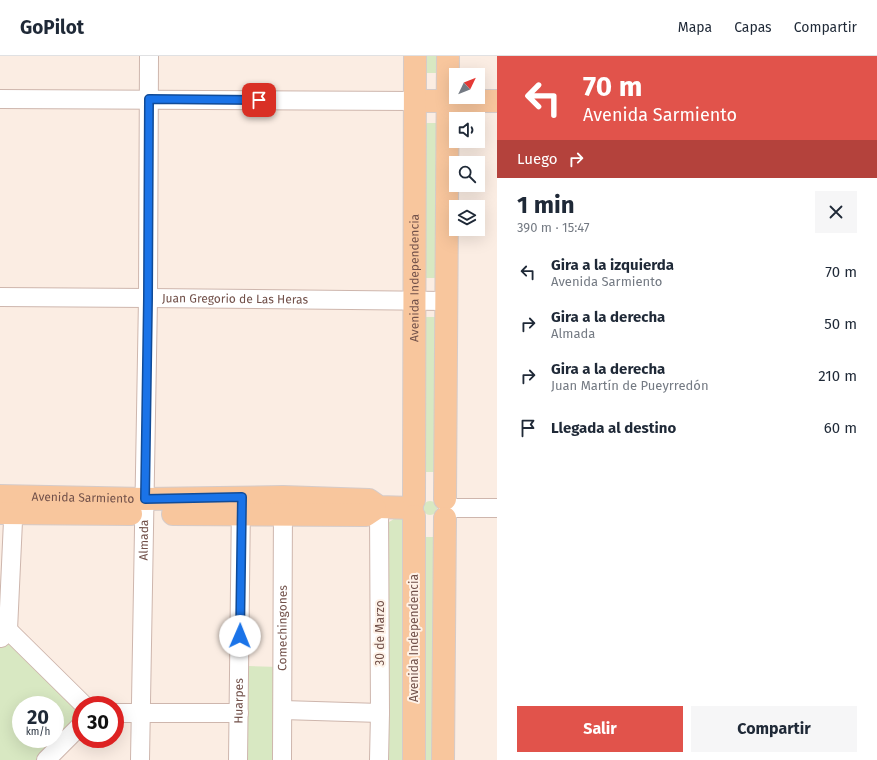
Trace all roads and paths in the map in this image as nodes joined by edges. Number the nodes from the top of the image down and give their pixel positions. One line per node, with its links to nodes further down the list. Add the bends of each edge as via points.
1 (150, 56): 5 (street, Almada)
2 (415, 56): 6 (main road, Avenida Independencia)
3 (448, 56): 7 (main road)
4 (0, 99): 5 (street)
5 (149, 99): 6 (street); 10 (street, Almada)
6 (415, 101): 7 (main road); 11 (main road, Avenida Independencia)
7 (447, 101): 8 (main road); 12 (main road)
8 (497, 101)
9 (0, 297): 10 (street, Juan Gregorio de Las Heras)
10 (148, 298): 11 (street, Juan Gregorio de Las Heras); 16 (street, Almada)
11 (415, 301): 12 (street, Juan Gregorio de Las Heras); 18 (main road, Avenida Independencia)
12 (446, 301): 19 (main road)
13 (7, 504): 16 (main road, Avenida Sarmiento); 21 (street)
14 (241, 505): 15 (main road, Avenida Sarmiento); 16 (main road, Avenida Sarmiento); 26 (street, Huarpes)
15 (283, 505): 17 (main road, Avenida Sarmiento, via 366,514); 23 (street, Comechingones)
16 (145, 506): 25 (street, Almada)
17 (379, 507): 18 (main road, Avenida Sarmiento); 27 (street, 30 de Marzo)
18 (413, 508): 19 (main road, via 418,495 428,491 438,492); 19 (main road, via 418,521 427,526 440,523); 34 (main road, Avenida Independencia)
19 (446, 508): 20 (street); 35 (main road)
20 (497, 508)
21 (4, 634): 22 (street)
22 (74, 696)
23 (283, 710): 27 (street); 32 (street, Comechingones)
24 (124, 713): 25 (street)
25 (140, 713): 26 (street); 30 (street, Almada)
26 (239, 713): 31 (street, Huarpes)
27 (380, 713): 33 (street, 30 de Marzo)
28 (72, 734): 29 (street)
29 (46, 760)
30 (140, 760)
31 (238, 760)
32 (282, 760)
33 (379, 760)
34 (414, 760)
35 (443, 760)

